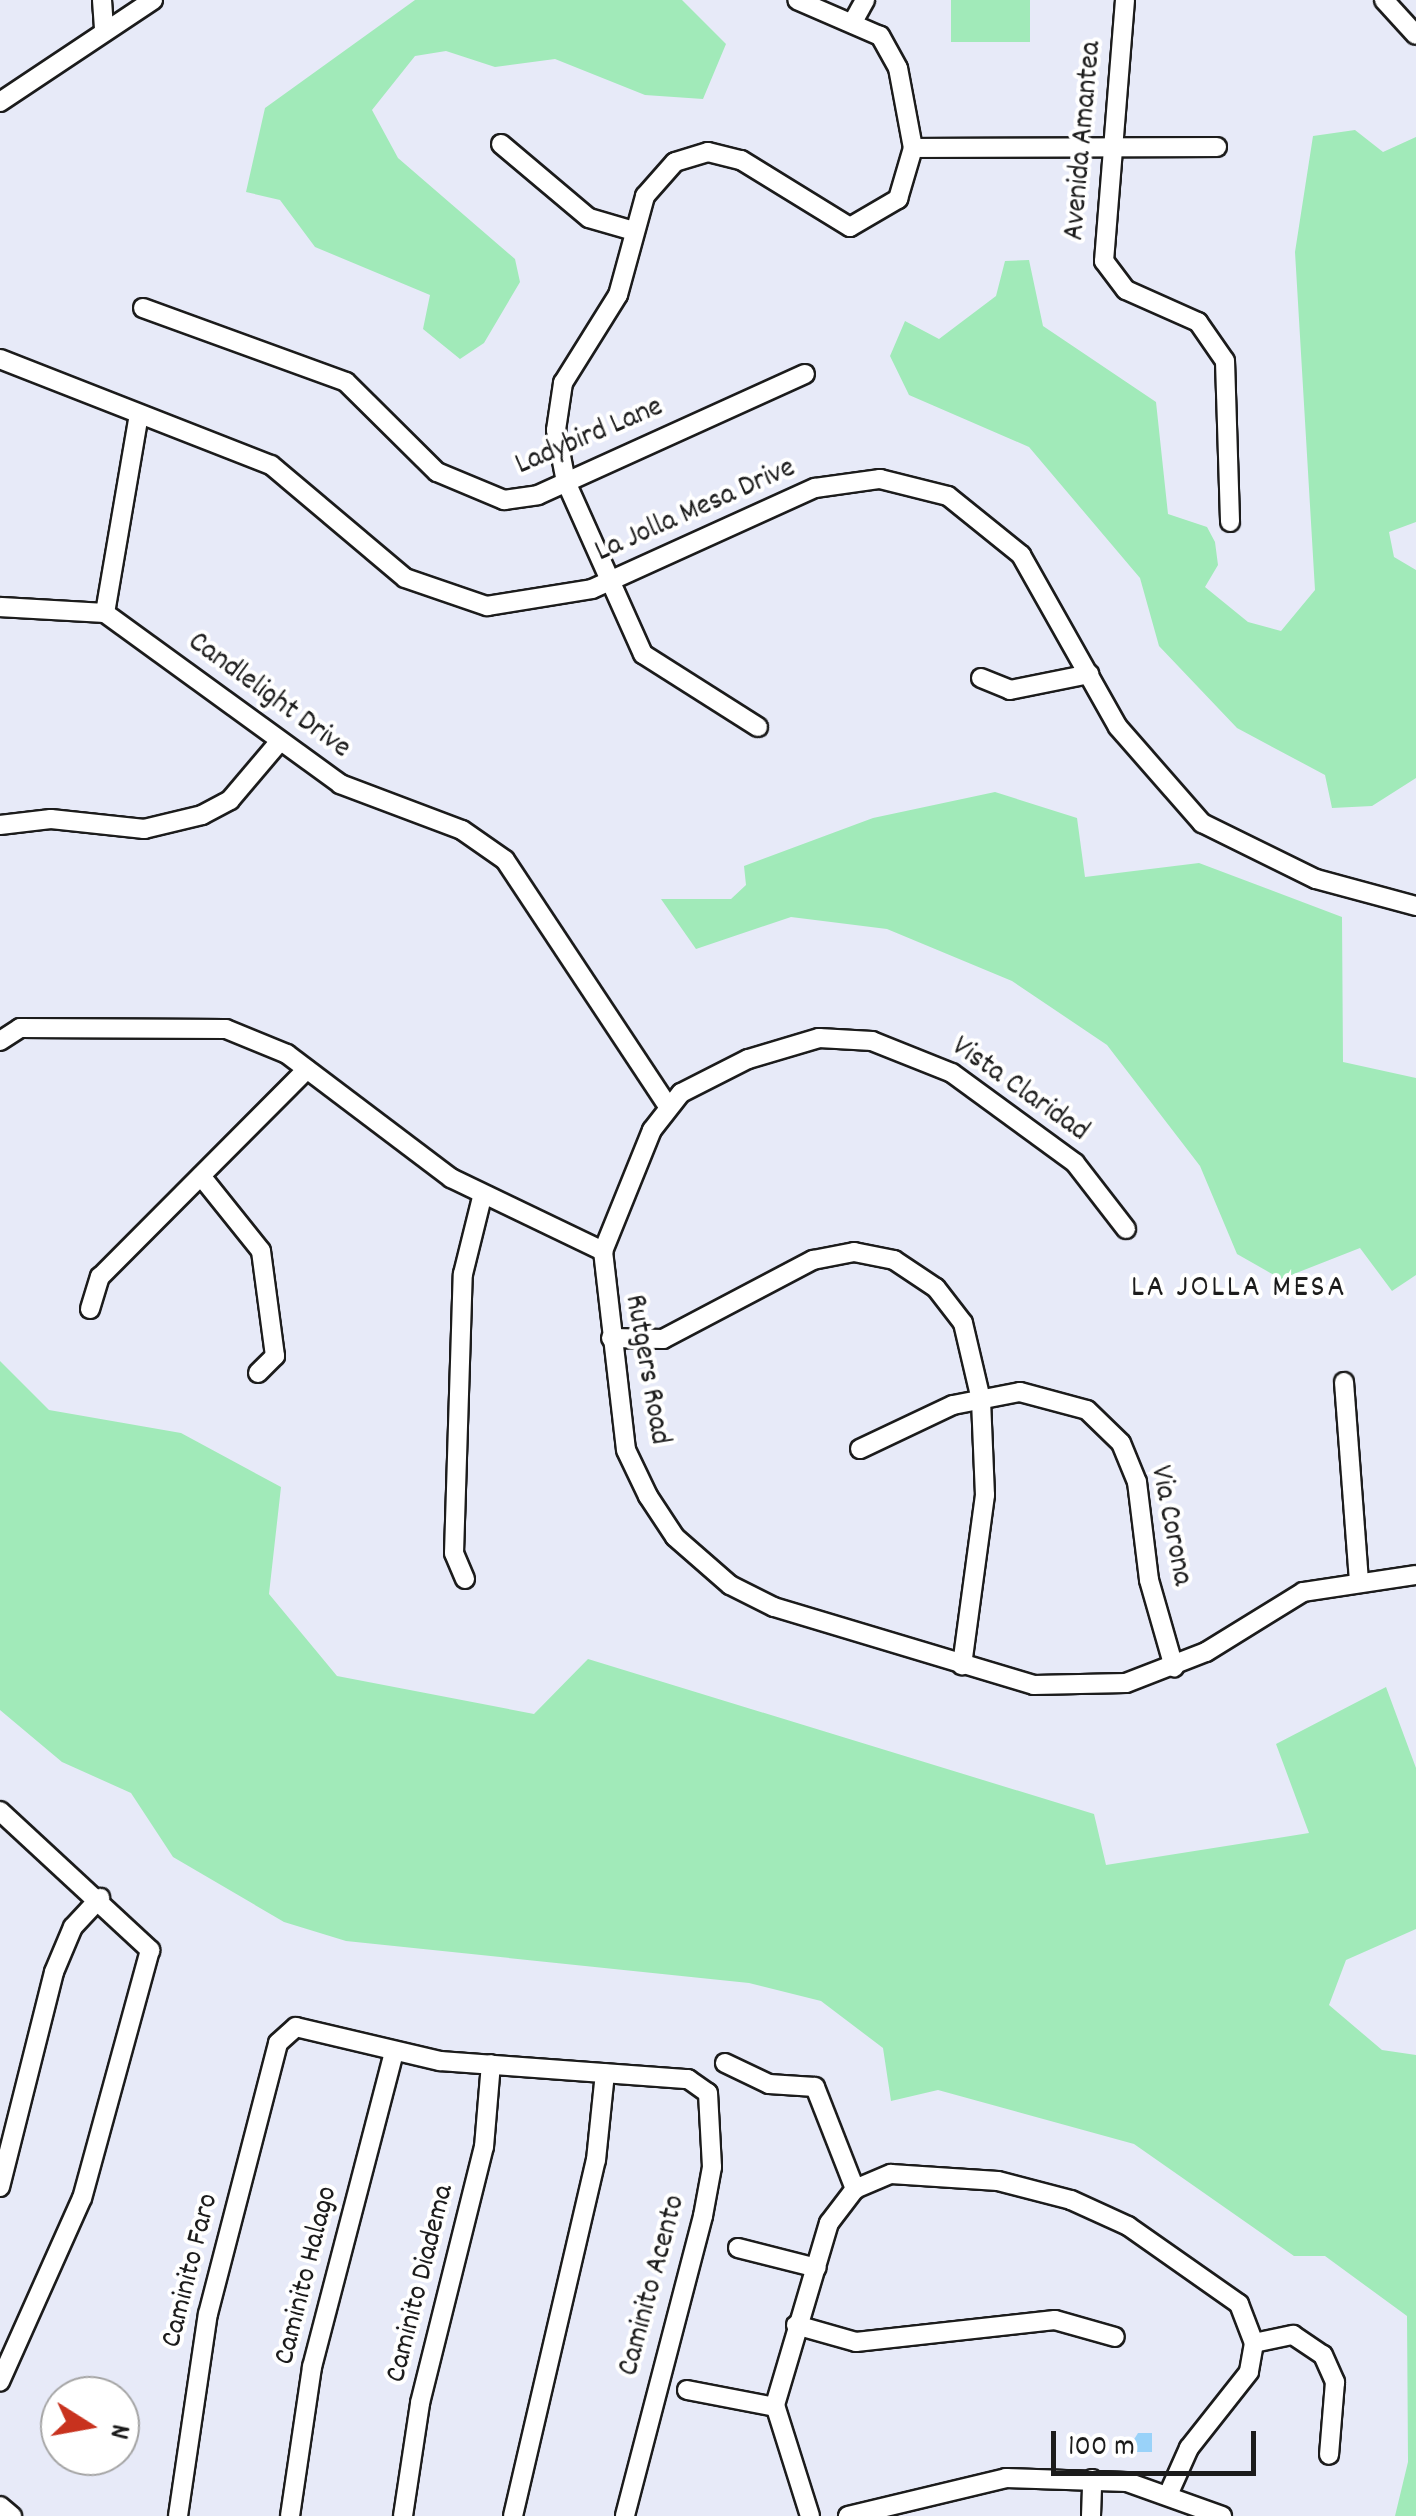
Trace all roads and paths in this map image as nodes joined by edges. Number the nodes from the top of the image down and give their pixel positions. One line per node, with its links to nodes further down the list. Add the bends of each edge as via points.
1 (102, 0): 8 (street)
2 (153, 0): 8 (street)
3 (798, 0): 7 (street)
4 (865, 0): 7 (street)
5 (1125, 0): 12 (street, Avenida Amantea)
6 (1384, 0): 9 (street)
7 (854, 20): 13 (street, via 880,36 898,68)
8 (104, 32): 10 (street)
9 (1416, 35)
10 (0, 102)
11 (501, 144): 15 (street, via 588,218)
12 (1112, 144): 13 (street); 14 (street); 21 (street, Avenida Amantea, via 1104,262 1126,290 1198,322 1225,361)
13 (912, 148): 15 (street, via 898,199 866,224 832,224 741,160 708,152 663,170)
14 (1217, 148)
15 (634, 232): 20 (street, via 618,296 563,384 556,430)
16 (143, 308): 20 (street, Ladybird Lane, via 346,382 437,472 471,494 504,500)
17 (0, 359): 19 (street, La Jolla Mesa Drive)
18 (805, 374): 20 (street, Ladybird Lane)
19 (139, 414): 22 (street, La Jolla Mesa Drive, via 271,466 406,578 445,596 504,604); 24 (street)
20 (566, 482): 22 (street)
21 (1230, 522)
22 (614, 580): 25 (street, La Jolla Mesa Drive, via 815,488 914,483 981,516 1021,555); 27 (street, via 643,654)
23 (0, 607): 24 (street)
24 (105, 612): 28 (street, Candlelight Drive)
25 (1089, 674): 26 (street, via 1010,690); 30 (street, La Jolla Mesa Drive, via 1141,760 1202,823 1316,879)
26 (981, 678)
27 (758, 728)
28 (280, 741): 29 (street, via 230,800 202,815 144,829 51,818); 33 (street, Candlelight Drive, via 340,784 450,824 504,860)
29 (0, 824)
30 (1416, 906)
31 (0, 1041): 32 (street, via 20,1028 166,1022 226,1029)
32 (307, 1068): 34 (street); 35 (street)
33 (668, 1106): 36 (street, Vista Claridad, via 748,1058 819,1038 872,1041 952,1073 1076,1162); 37 (street)
34 (201, 1176): 38 (street, via 100,1276); 40 (street, via 261,1250 275,1356)
35 (482, 1197): 37 (street); 45 (street, via 463,1274 454,1554)
36 (1126, 1229)
37 (603, 1251): 39 (street, Rutgers Road)
38 (90, 1309)
39 (610, 1338): 42 (street, via 662,1339 814,1260 854,1252 894,1260 936,1288 963,1323); 47 (street, Rutgers Road, via 626,1450 675,1537 730,1585 774,1607)
40 (258, 1372)
41 (1344, 1382): 46 (street)
42 (981, 1400): 43 (street, Via Corona); 47 (street, via 985,1494); 48 (street, Via Corona, via 1057,1396 1122,1443)
43 (860, 1450)
44 (1416, 1575): 46 (street, Rutgers Road)
45 (465, 1580)
46 (1359, 1580): 48 (street, Rutgers Road, via 1303,1592)
47 (962, 1665): 48 (street, Rutgers Road, via 1084,1688)
48 (1174, 1667)
49 (0, 1811): 50 (street)
50 (100, 1898): 55 (street, via 74,1926 54,1972); 62 (street, via 150,1950 82,2198)
51 (394, 2052): 53 (street); 70 (street, Caminito Faro, via 308,2028 278,2042 191,2398); 71 (street, Caminito Halago, via 312,2368)
52 (725, 2063): 56 (street, via 769,2084 815,2087)
53 (490, 2064): 54 (street); 72 (street, Caminito Diadema, via 484,2147 420,2403)
54 (605, 2073): 73 (street, via 596,2160); 74 (street, Caminito Acento, via 688,2080 712,2106 712,2167)
55 (0, 2187)
56 (856, 2189): 58 (street, via 830,2223); 61 (street, via 891,2174 998,2181 1071,2200 1128,2226 1239,2304)
57 (738, 2248): 58 (street)
58 (816, 2268): 59 (street)
59 (796, 2326): 60 (street, via 856,2342 1055,2320); 64 (street)
60 (1115, 2337)
61 (1254, 2343): 65 (street, via 1293,2336 1323,2354 1335,2382); 67 (street, via 1249,2372 1189,2448)
62 (2, 2375)
63 (687, 2390): 64 (street)
64 (775, 2406): 75 (street)
65 (1328, 2454)
66 (1092, 2478): 67 (street); 76 (street, via 1006,2478); 77 (street)
67 (1168, 2495): 78 (street)
68 (0, 2506): 69 (street)
69 (12, 2516)
70 (178, 2516)
71 (290, 2516)
72 (403, 2516)
73 (512, 2516)
74 (625, 2516)
75 (810, 2516)
76 (848, 2516)
77 (1091, 2516)
78 (1222, 2516)

